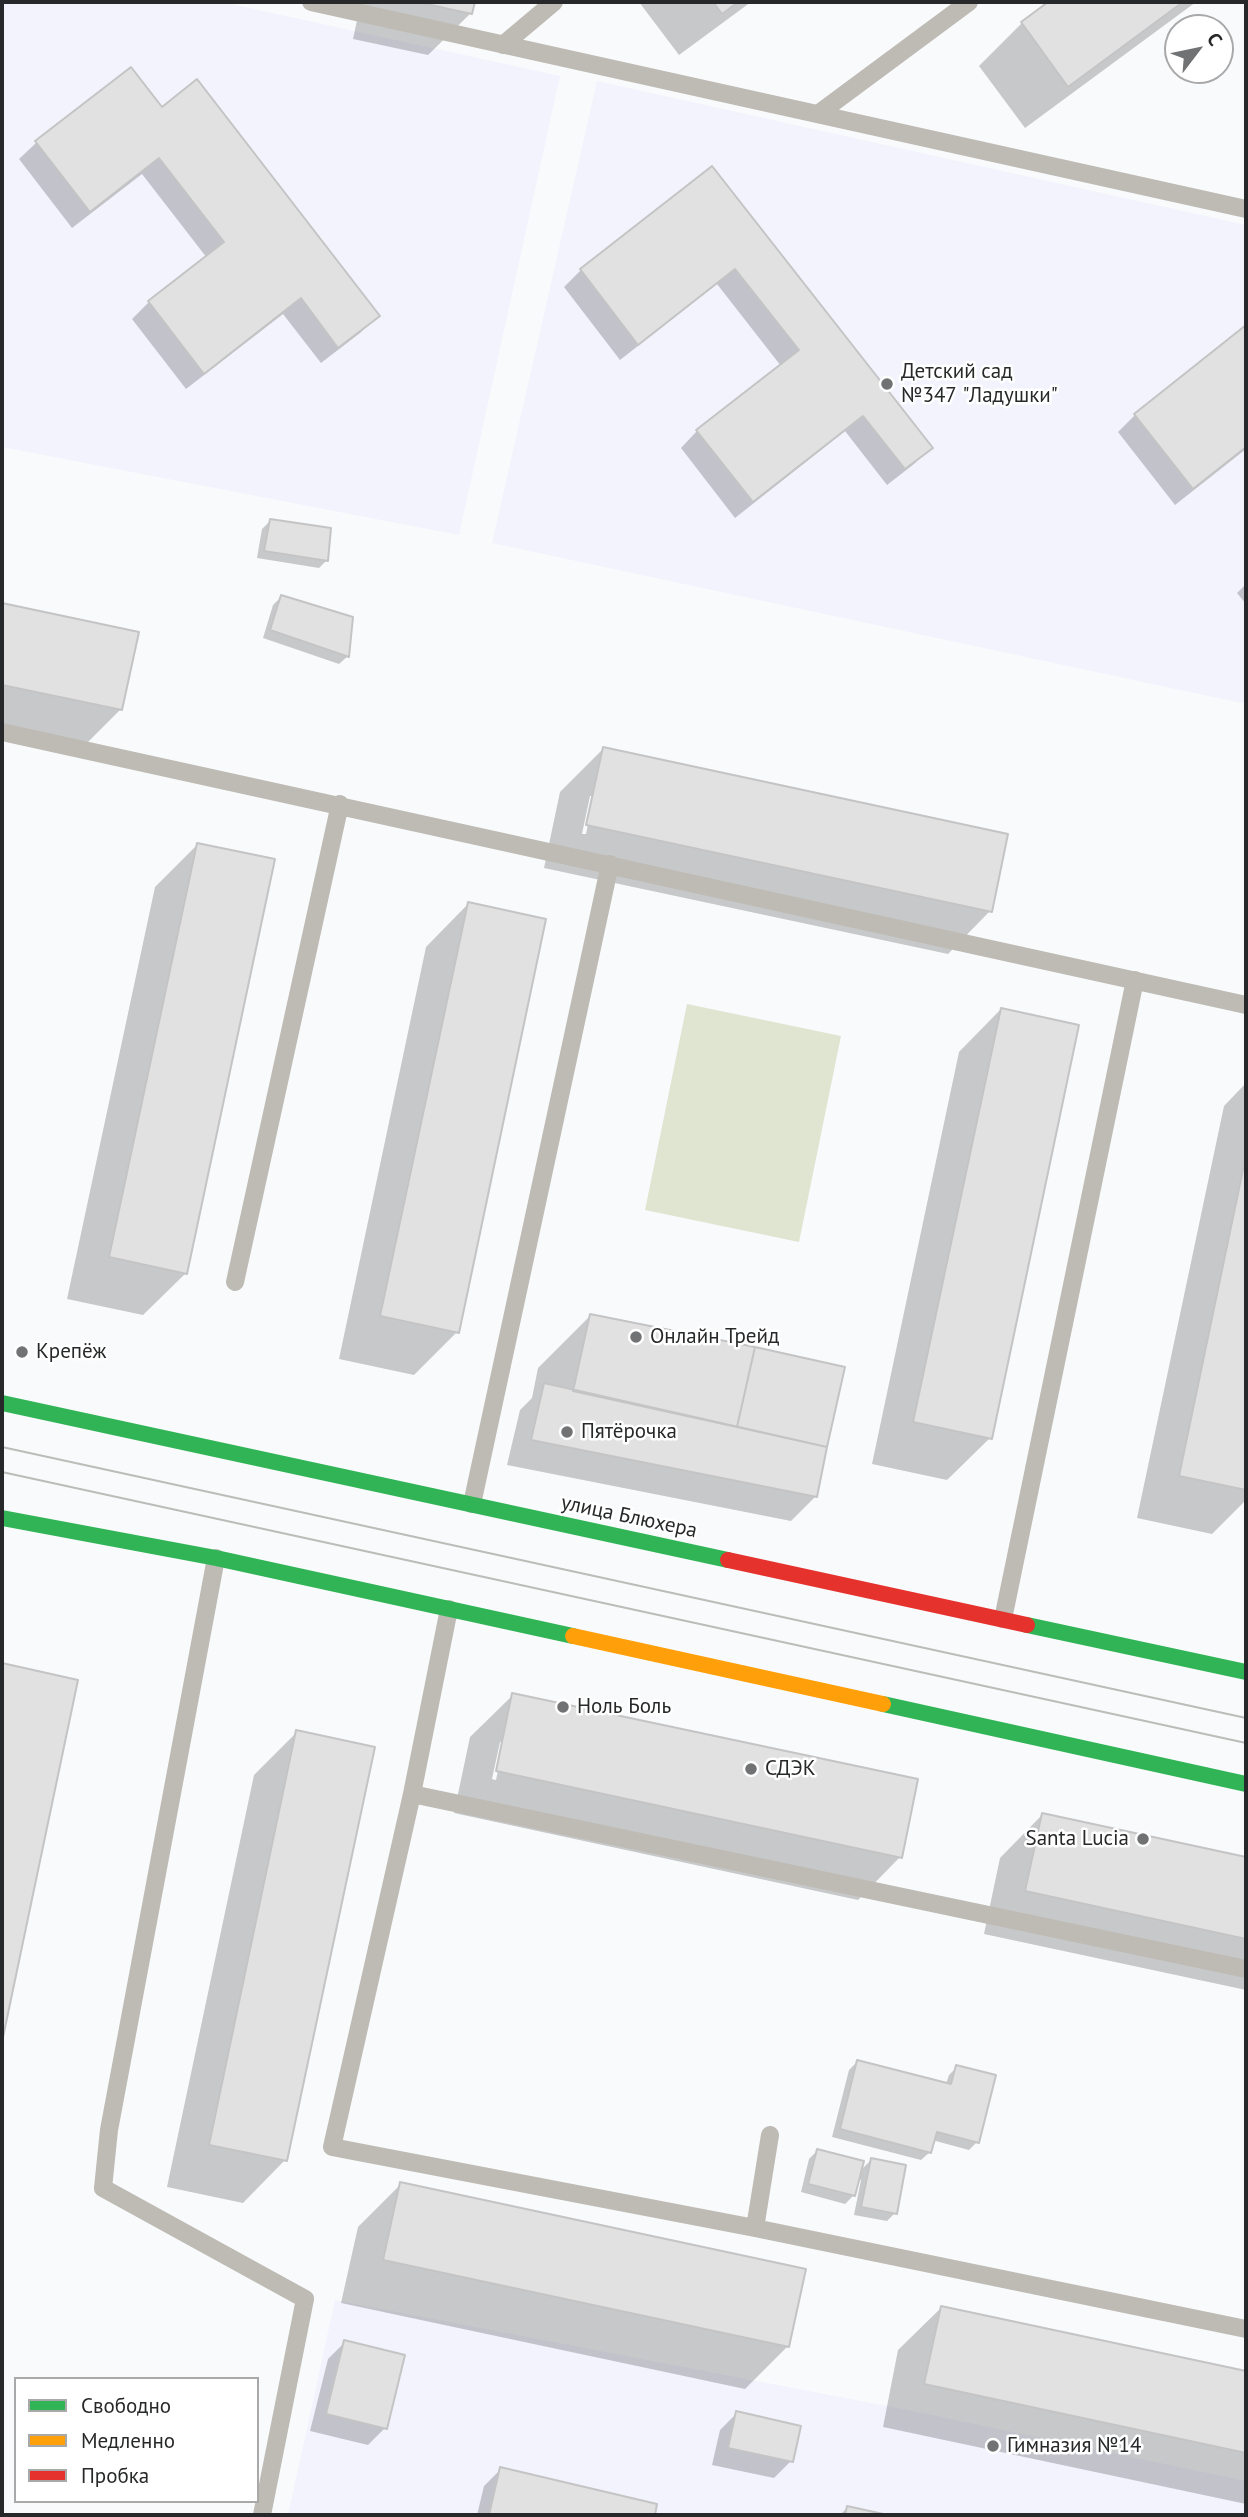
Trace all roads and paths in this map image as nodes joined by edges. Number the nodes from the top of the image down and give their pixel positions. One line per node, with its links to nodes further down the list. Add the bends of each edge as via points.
1 (311, 2): 4 (lane)
2 (554, 2): 4 (lane)
3 (970, 2): 5 (lane)
4 (503, 44): 5 (lane)
5 (818, 114): 6 (lane)
6 (1246, 209)
7 (2, 732): 8 (lane)
8 (340, 804): 9 (lane); 12 (lane)
9 (610, 864): 10 (lane); 14 (lane)
10 (1135, 980): 11 (lane); 18 (lane)
11 (1246, 1005)
12 (236, 1282)
13 (2, 1404): 14 (street, улица Блюхера)
14 (472, 1504): 18 (street, улица Блюхера)
15 (2, 1518): 16 (street)
16 (216, 1558): 17 (street); 26 (lane, via 109,2130 103,2188 305,2300)
17 (449, 1609): 20 (street); 21 (lane)
18 (1003, 1619): 19 (street, улица Блюхера)
19 (1246, 1672)
20 (1246, 1784)
21 (412, 1794): 22 (lane); 24 (lane, via 332,2147)
22 (1246, 1969)
23 (770, 2135): 24 (lane)
24 (755, 2228): 25 (lane)
25 (1246, 2329)
26 (262, 2515)

